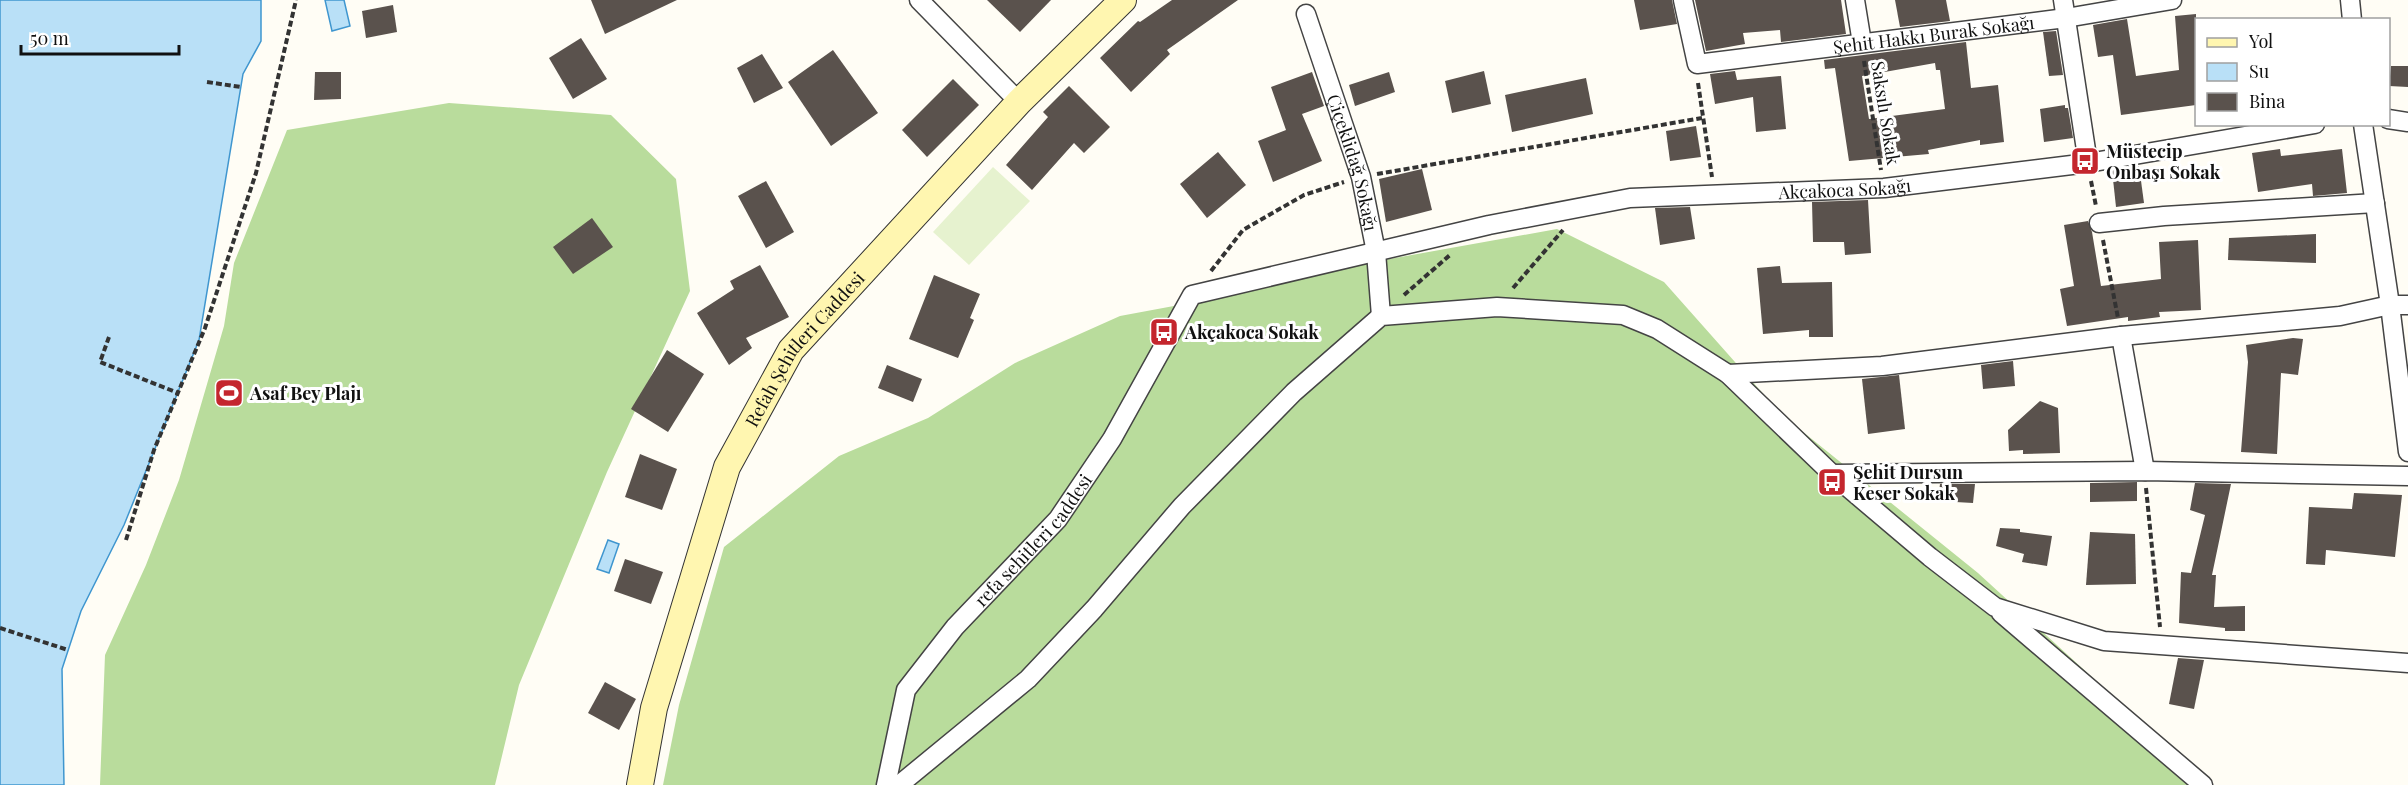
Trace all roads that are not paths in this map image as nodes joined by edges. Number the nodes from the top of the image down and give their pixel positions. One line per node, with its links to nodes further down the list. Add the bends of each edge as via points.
1 (919, 0): 11 (street)
2 (1123, 0): 11 (street, Refah Şehitleri Caddesi)
3 (1683, 0): 10 (street, Şehit Hakkı Burak Sokağı, via 1696,64)
4 (1855, 0): 10 (street)
5 (2172, 0): 7 (street, Şehit Hakkı Burak Sokağı)
6 (2350, 0): 9 (street)
7 (2065, 9): 10 (street, Şehit Hakkı Burak Sokağı); 16 (street)
8 (1306, 14): 19 (street, Çiçeklidağ Sokağı, via 1361,177)
9 (2352, 18)
10 (1862, 43)
11 (1019, 102): 31 (street, Refah Şehitleri Caddesi, via 791,350 727,467 654,708)
12 (2390, 120): 13 (street)
13 (2408, 122)
14 (2303, 126): 16 (street, Akçakoca Sokağı)
15 (2363, 126): 17 (street)
16 (2088, 163): 19 (street, Akçakoca Sokağı, via 1884,188 1630,198)
17 (2375, 203): 18 (street); 21 (street)
18 (2100, 223)
19 (1376, 252): 20 (street, Akçakoca Sokağı); 22 (street, Çiçeklidağ Sokağı)
20 (1192, 295): 32 (street, refa sehitleri caddesi, via 1112,439 1058,519 956,627 906,690)
21 (2399, 305): 23 (street, via 2340,316); 25 (street)
22 (1381, 316): 24 (street, via 1497,307 1623,315 1657,328); 33 (street, via 1294,392 1182,506 1028,679)
23 (2121, 336): 24 (street, via 1882,366); 26 (street)
24 (1728, 374): 27 (street)
25 (2408, 452)
26 (2145, 471): 27 (street); 28 (street)
27 (1832, 474): 29 (street)
28 (2408, 476)
29 (1995, 607): 30 (street, via 2104,641); 34 (street)
30 (2408, 663)
31 (640, 785)
32 (886, 785)
33 (899, 785)
34 (2203, 785)

